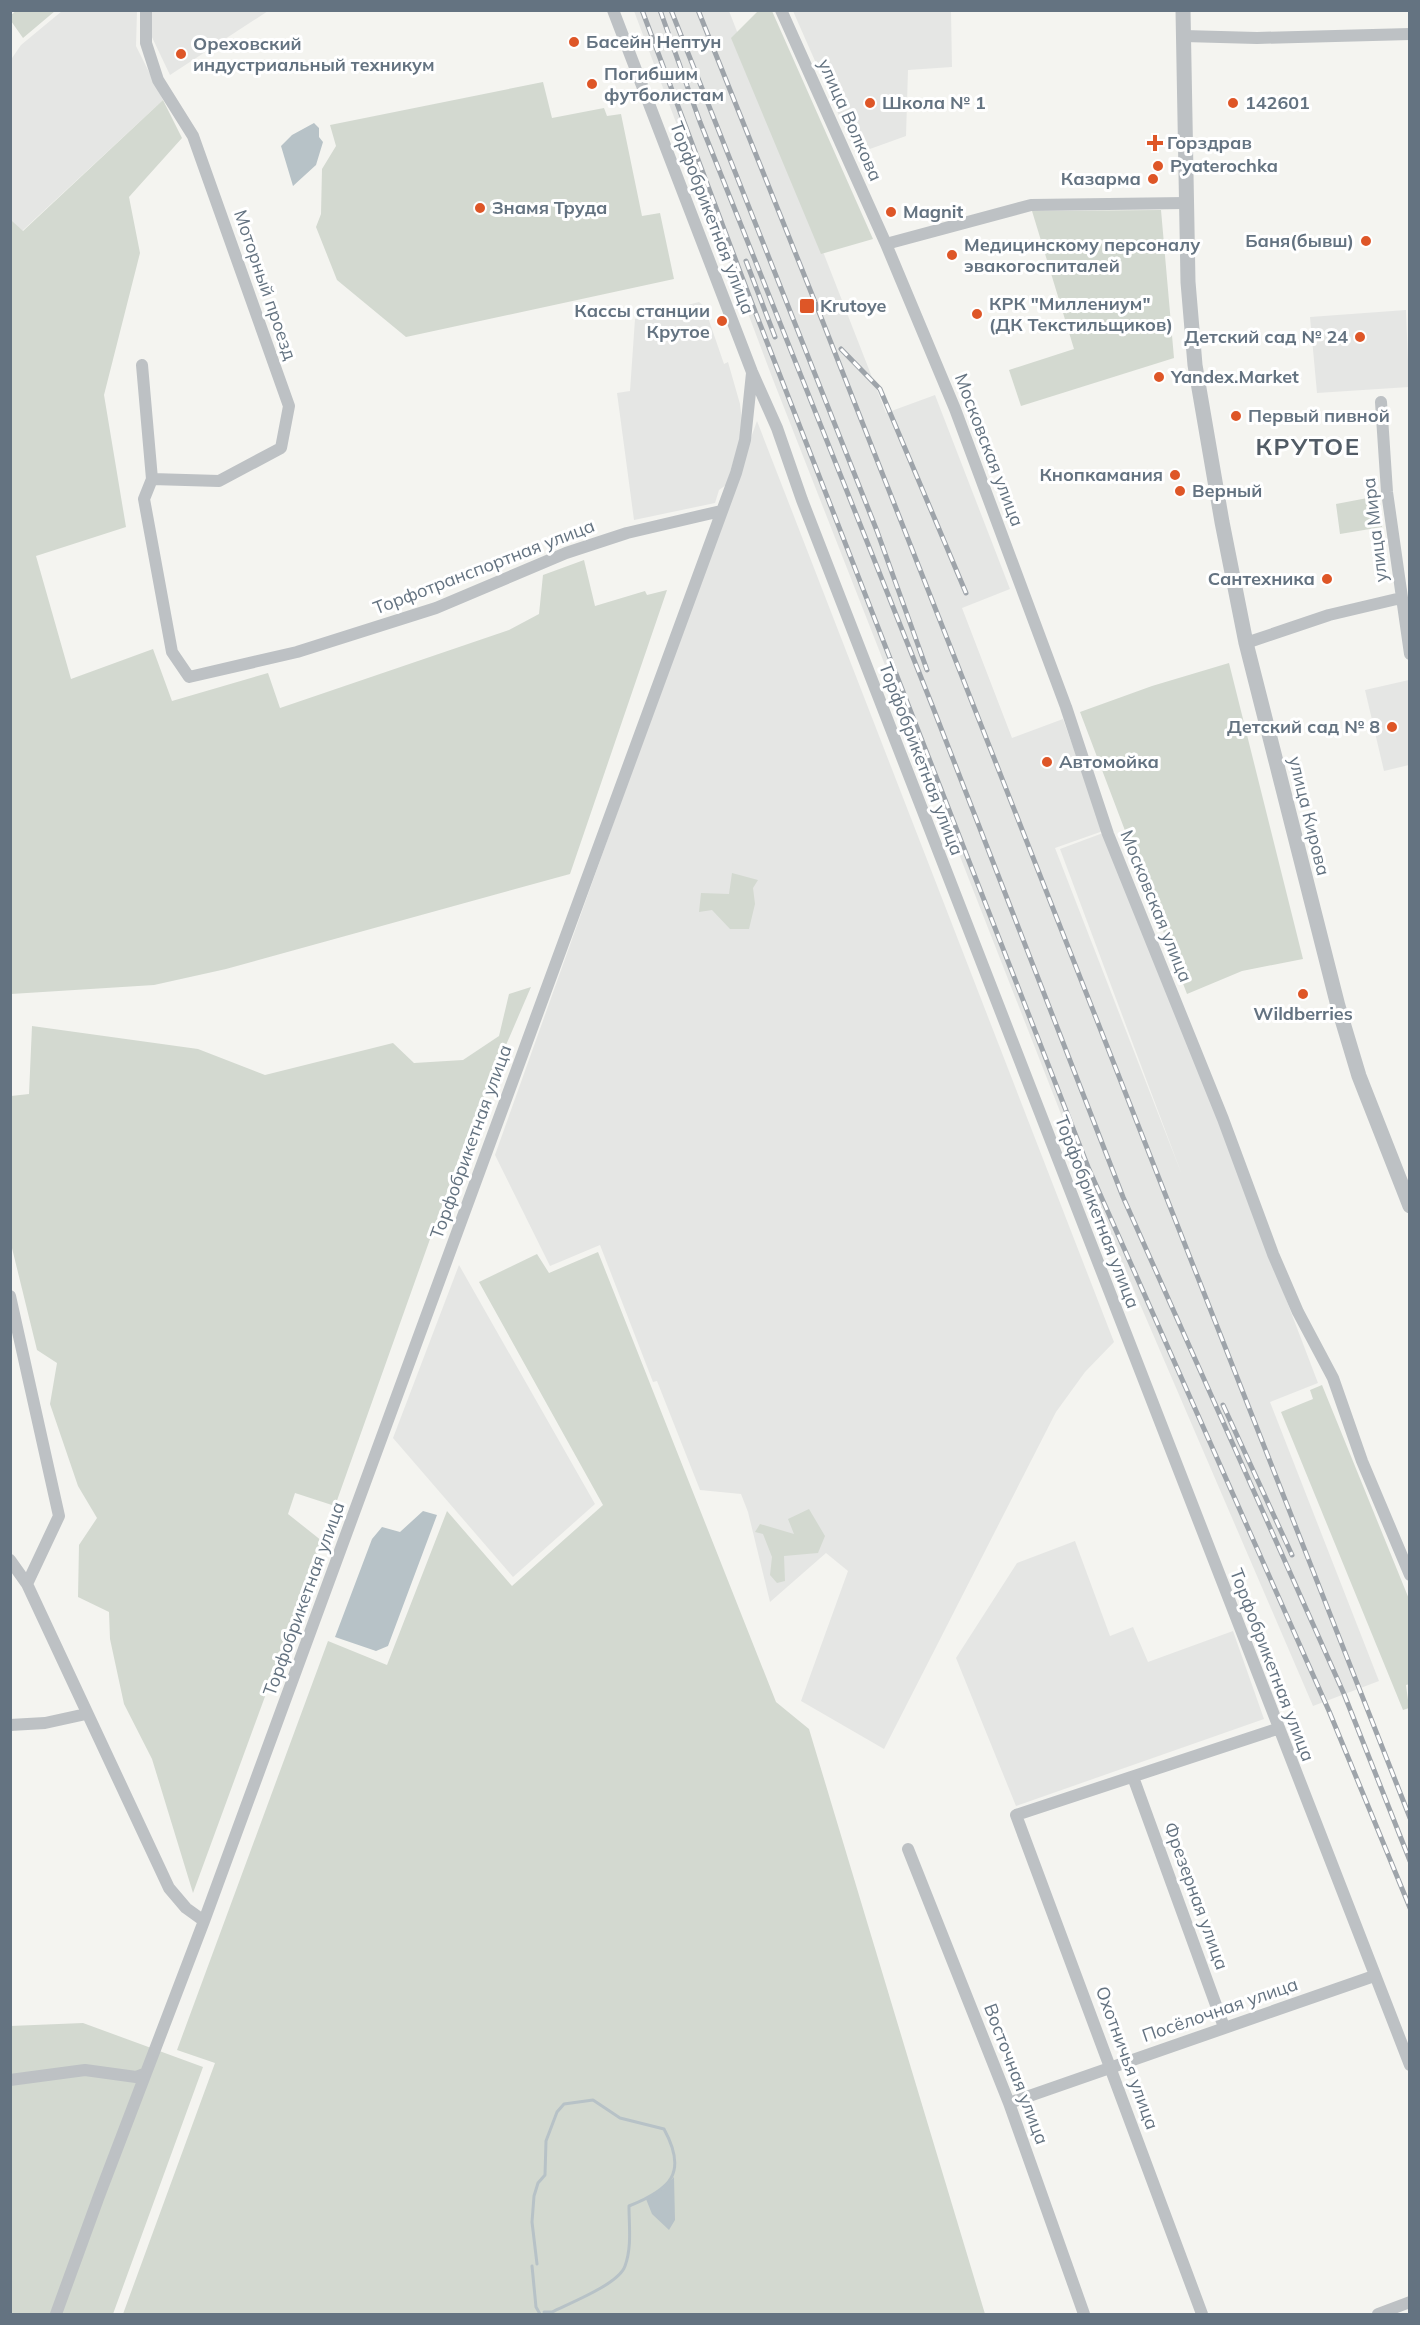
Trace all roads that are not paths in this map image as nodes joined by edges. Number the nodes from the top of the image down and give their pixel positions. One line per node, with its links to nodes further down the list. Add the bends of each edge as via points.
1 (146, 10): 12 (street, Моторный проезд, via 146,43 158,80 193,136 289,406 281,448 219,482)
2 (613, 10): 10 (street, Торфобрикетная улица)
3 (781, 10): 8 (street, улица Волкова)
4 (1183, 10): 6 (street, улица Кирова)
5 (1410, 34): 6 (street)
6 (1184, 36): 7 (street, улица Кирова)
7 (1186, 203): 8 (street, via 1031,205); 15 (street, улица Кирова, via 1195,365)
8 (886, 244): 20 (street, Московская улица, via 955,409 1066,707 1108,834 1223,1119 1272,1254 1333,1378 1362,1461)
9 (142, 365): 12 (street, Торфотранспортная улица)
10 (752, 372): 13 (street, Торфобрикетная улица, via 746,440); 24 (street, Торфобрикетная улица, via 777,428)
11 (1381, 402): 14 (street, улица Мира, via 1387,492)
12 (152, 479): 13 (street, Торфотранспортная улица, via 144,499 172,652 189,677 308,649 436,608 566,553 627,533)
13 (721, 511): 27 (street, Торфобрикетная улица)
14 (1401, 598): 15 (street, via 1329,615); 16 (street, улица Мира)
15 (1246, 643): 17 (street, улица Кирова, via 1356,1069)
16 (1410, 654)
17 (1410, 1206)
18 (10, 1296): 21 (street, via 59,1516)
19 (10, 1560): 21 (street)
20 (1410, 1575)
21 (27, 1584): 22 (street)
22 (86, 1714): 23 (street, via 45,1723); 27 (street, via 169,1888)
23 (10, 1725)
24 (1277, 1729): 25 (street); 28 (street, Торфобрикетная улица)
25 (1133, 1777): 29 (street, Фрезерная улица); 31 (street, Охотничья улица, via 1016,1815)
26 (908, 1849): 34 (street, Восточная улица)
27 (204, 1921): 32 (street, Торфобрикетная улица)
28 (1374, 1976): 29 (street, Посёлочная улица); 30 (street, Торфобрикетная улица)
29 (1224, 2027): 31 (street, Посёлочная улица)
30 (1410, 2065)
31 (1111, 2066): 34 (street, Посёлочная улица); 38 (street, Охотничья улица)
32 (146, 2073): 33 (street, via 136,2077 72,2071); 36 (street, Торфобрикетная улица)
33 (10, 2080)
34 (1009, 2103): 37 (street, Восточная улица)
35 (1410, 2302): 39 (street)
36 (56, 2314)
37 (1084, 2314)
38 (1202, 2314)
39 (1378, 2314)

